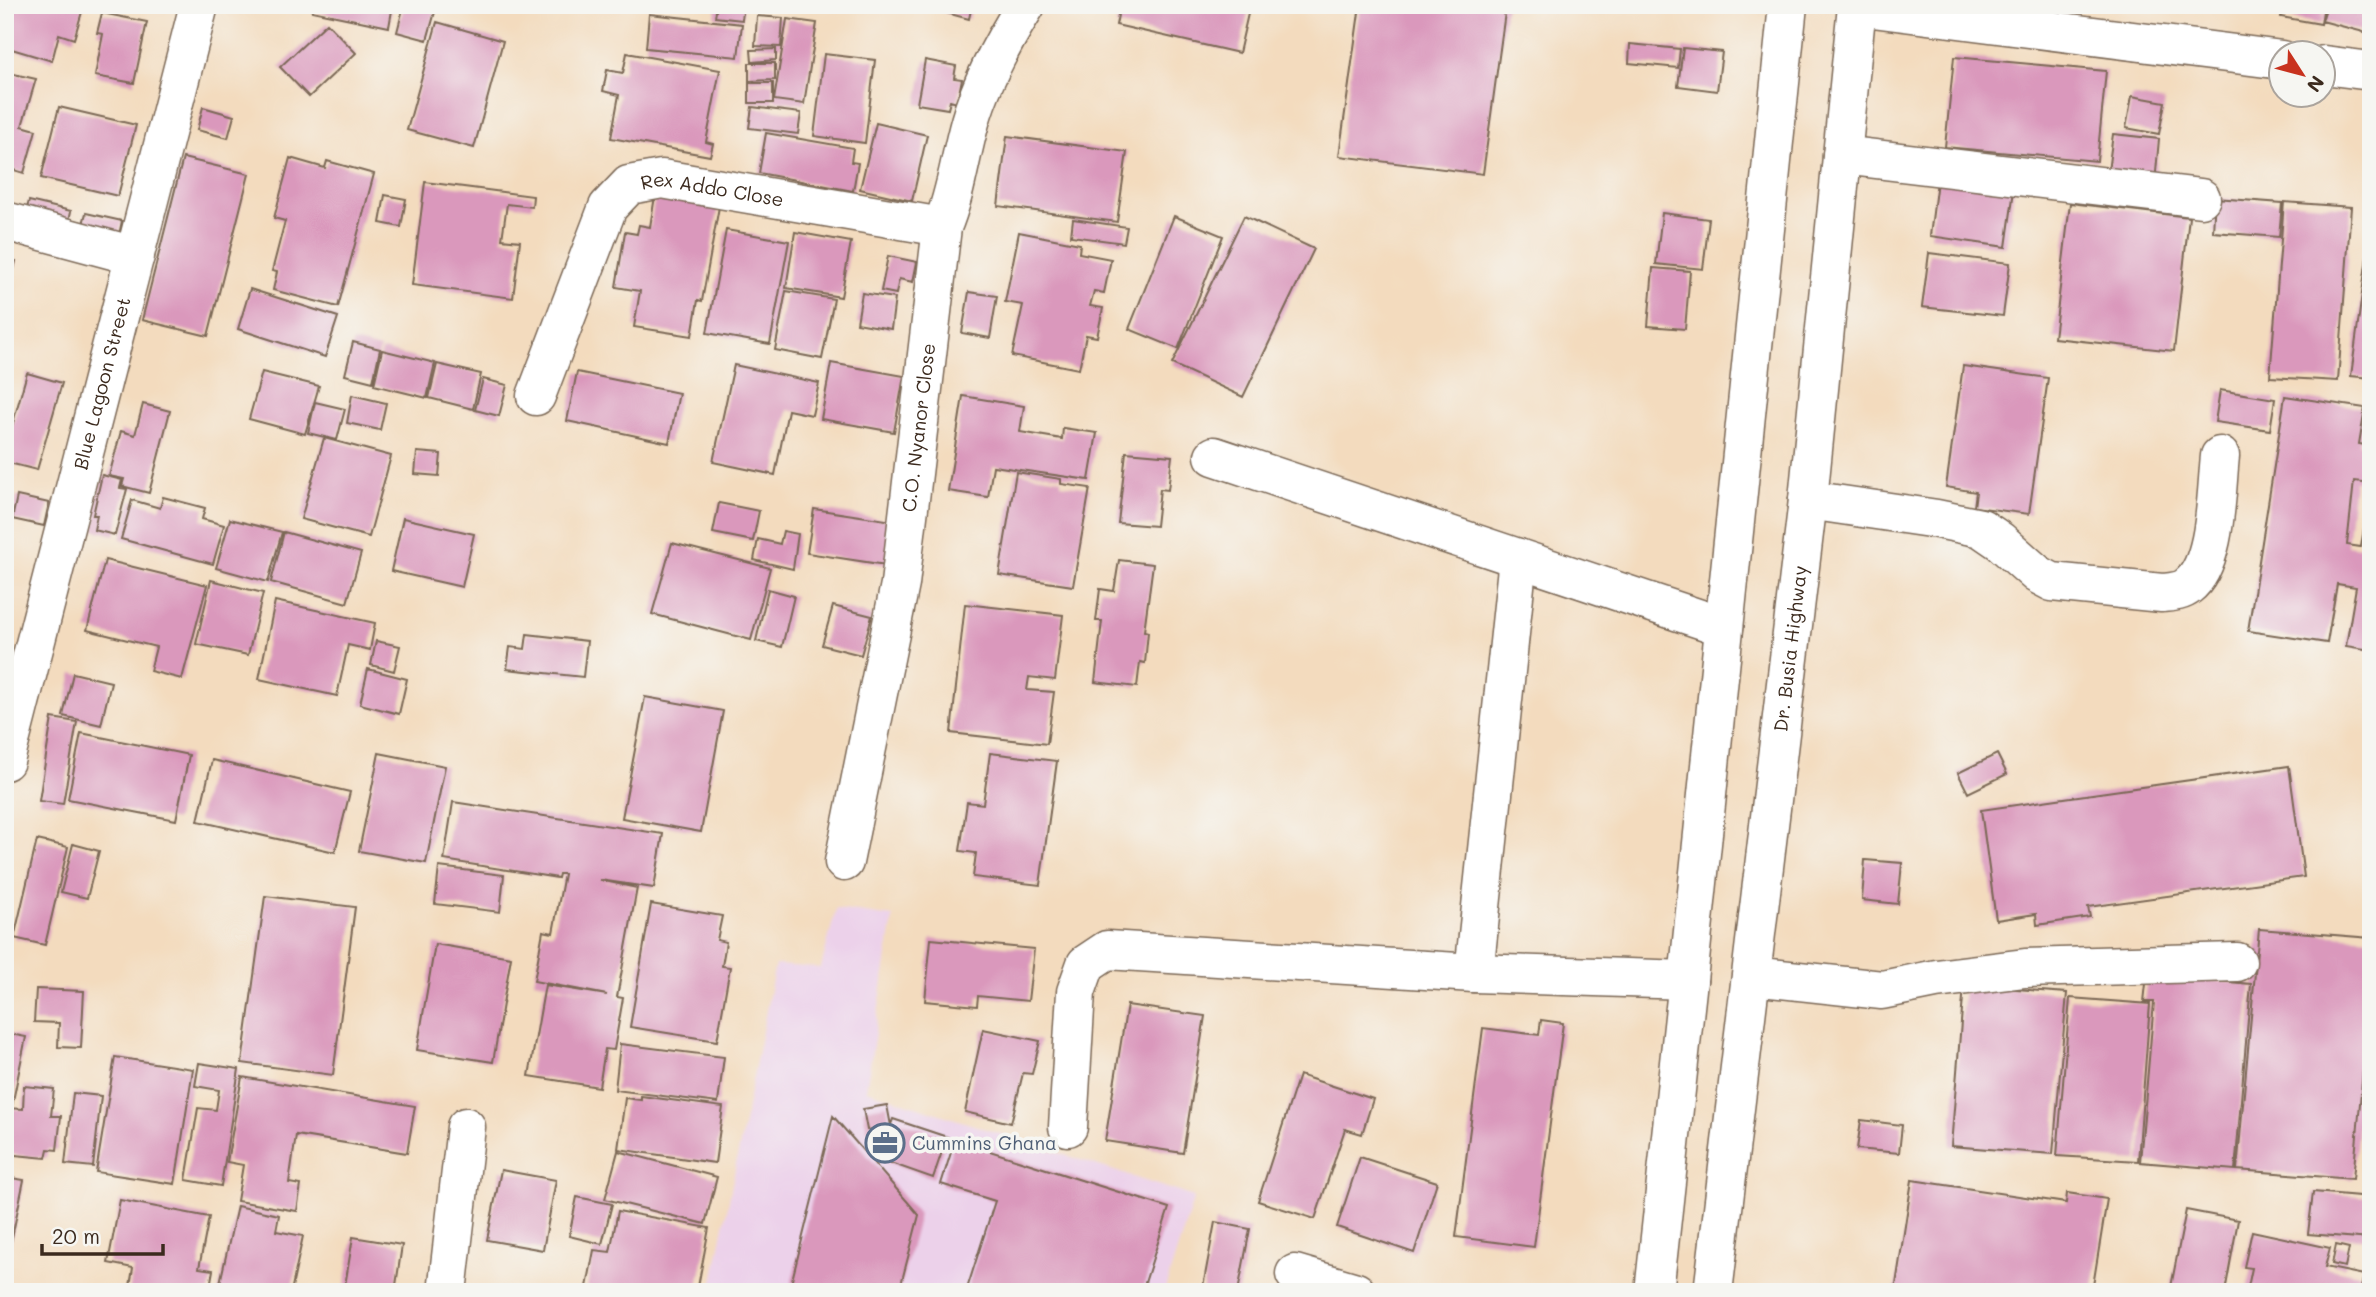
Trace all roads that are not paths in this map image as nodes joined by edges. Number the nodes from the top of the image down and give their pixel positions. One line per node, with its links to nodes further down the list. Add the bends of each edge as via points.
1 (199, 5): 12 (main road, Blue Lagoon Street)
2 (1026, 5): 11 (main road, C.O. Nyanor Close, via 971,119)
3 (1788, 5): 18 (main road)
4 (1857, 6): 5 (main road); 8 (main road, Dr. Busia Highway)
5 (2268, 58)
6 (2338, 67): 7 (main road)
7 (2371, 71)
8 (1842, 155): 9 (main road); 16 (main road, Dr. Busia Highway)
9 (2201, 198)
10 (5, 221): 12 (main road)
11 (942, 227): 13 (main road, Rex Addo Close, via 662,179 629,186 608,207); 20 (main road, C.O. Nyanor Close, via 900,584)
12 (135, 256): 19 (main road, Blue Lagoon Street)
13 (536, 396)
14 (1214, 456): 17 (main road)
15 (2220, 456): 16 (main road, via 2207,554 2201,571 2177,592 2052,582 1981,528)
16 (1808, 500): 23 (main road, Dr. Busia Highway)
17 (1518, 558): 18 (main road); 22 (main road)
18 (1724, 627): 24 (main road)
19 (5, 761)
20 (844, 862)
21 (2237, 962): 23 (main road, via 2025,968 1882,990)
22 (1474, 973): 24 (main road); 26 (main road, via 1107,950 1086,964 1076,992)
23 (1752, 976): 31 (main road, Dr. Busia Highway)
24 (1688, 980): 30 (main road)
25 (466, 1127): 28 (main road)
26 (1068, 1128)
27 (1295, 1274): 29 (main road)
28 (447, 1292)
29 (1356, 1292)
30 (1654, 1292)
31 (1713, 1292)

